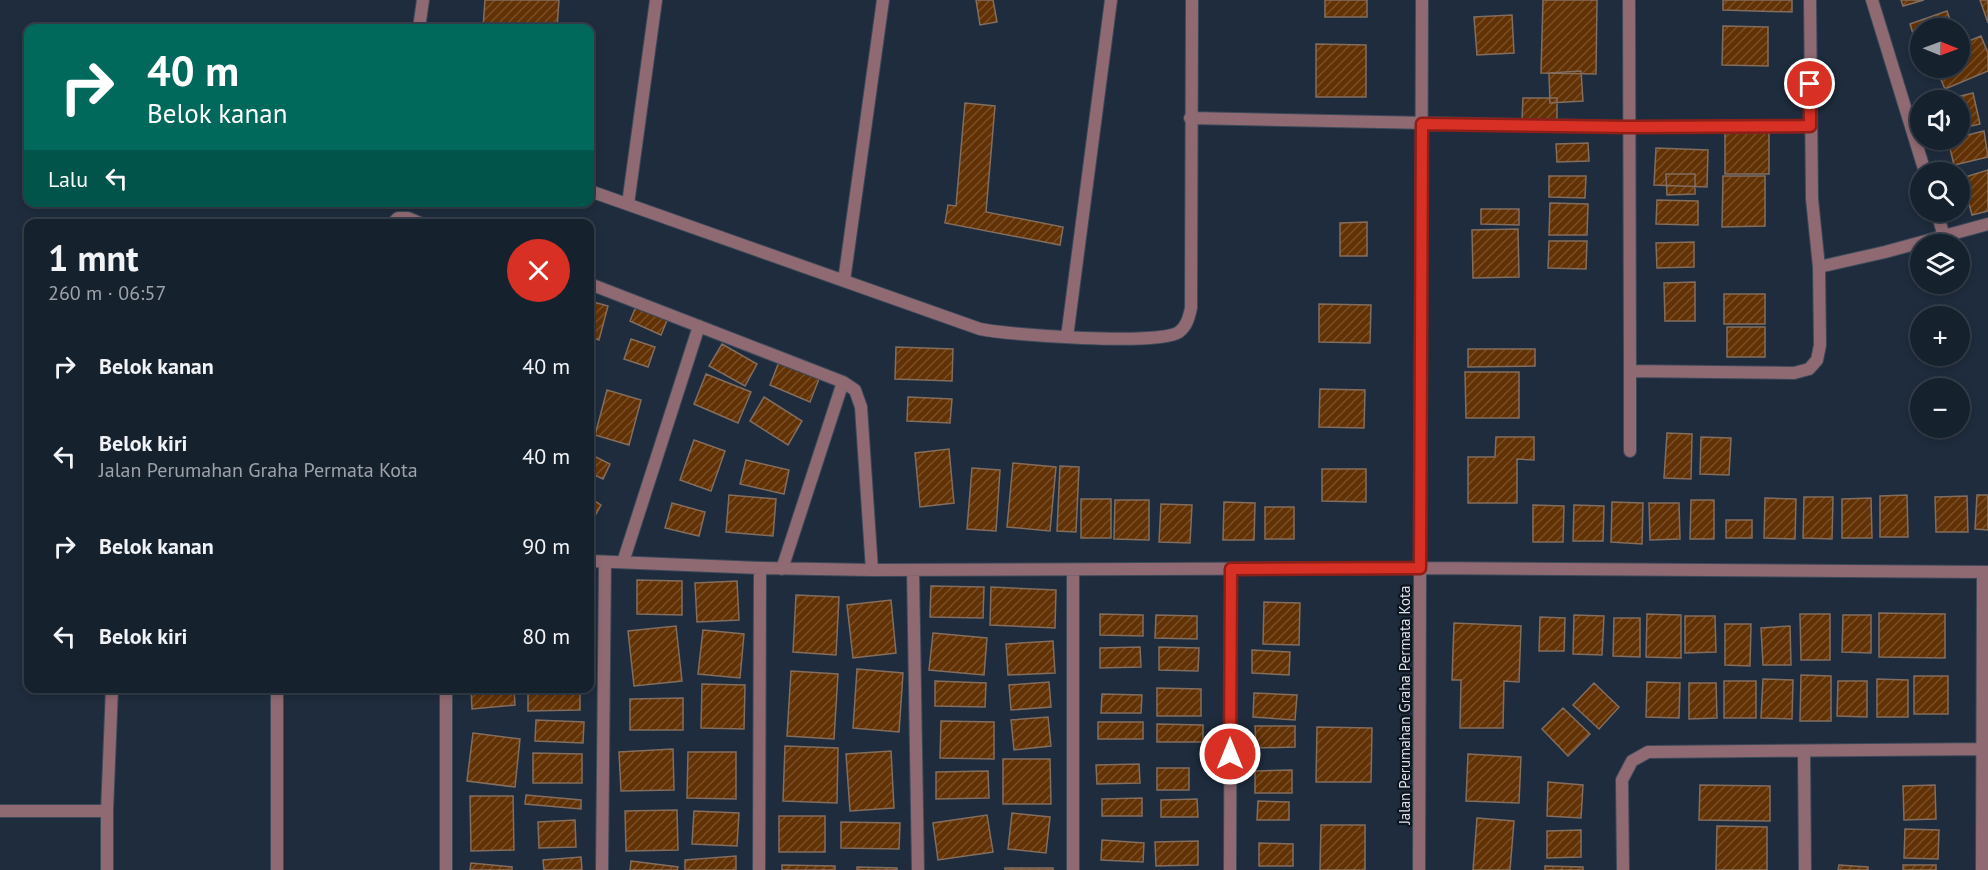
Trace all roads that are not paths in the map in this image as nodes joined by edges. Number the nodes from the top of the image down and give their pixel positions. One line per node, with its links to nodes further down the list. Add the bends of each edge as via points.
1 (423, 0): 10 (street)
2 (656, 0): 17 (street)
3 (883, 0): 22 (street)
4 (1111, 0): 25 (street)
5 (1192, 0): 11 (street)
6 (1422, 0): 12 (street, Jalan Perumahan Graha Permata Kota)
7 (1629, 0): 14 (street)
8 (1810, 0): 13 (street)
9 (1872, 0): 15 (street)
10 (420, 24)
11 (1190, 118): 12 (street); 25 (street, via 1191,308 1186,325 1178,333 1152,339)
12 (1422, 124): 14 (street); 33 (street, Jalan Perumahan Graha Permata Kota)
13 (1810, 126): 14 (street); 21 (street)
14 (1629, 127): 26 (street)
15 (1922, 162)
16 (594, 192): 17 (street)
17 (628, 204): 22 (street)
18 (1988, 224): 19 (street)
19 (1954, 234)
20 (1910, 245): 21 (street)
21 (1819, 267): 26 (street, via 1820,345 1818,360 1809,369 1794,374)
22 (844, 281): 25 (street, via 980,330)
23 (594, 286): 24 (street)
24 (699, 326): 27 (street); 31 (street)
25 (1067, 337)
26 (1630, 371): 28 (street)
27 (843, 382): 34 (street); 36 (street, via 855,390 861,407)
28 (1630, 452)
29 (594, 561): 30 (street)
30 (605, 562): 31 (street); 50 (street)
31 (623, 562): 32 (street)
32 (760, 568): 34 (street); 51 (street)
33 (1420, 568): 35 (street); 39 (street); 55 (street, Jalan Perumahan Graha Permata Kota)
34 (782, 569): 36 (street)
35 (1231, 569): 38 (street); 54 (street)
36 (872, 570): 37 (street)
37 (913, 570): 38 (street); 52 (street)
38 (1073, 570): 53 (street)
39 (1985, 572): 43 (street)
40 (112, 693): 46 (street)
41 (277, 693): 48 (street)
42 (446, 693): 49 (street)
43 (1985, 749): 44 (street); 58 (street)
44 (1804, 751): 56 (street, via 1648,752 1632,761 1622,780); 57 (street)
45 (0, 811): 46 (street)
46 (107, 811): 47 (street)
47 (107, 870)
48 (277, 870)
49 (446, 870)
50 (602, 870)
51 (759, 870)
52 (918, 870)
53 (1073, 870)
54 (1230, 870)
55 (1419, 870)
56 (1623, 870)
57 (1805, 870)
58 (1982, 870)

